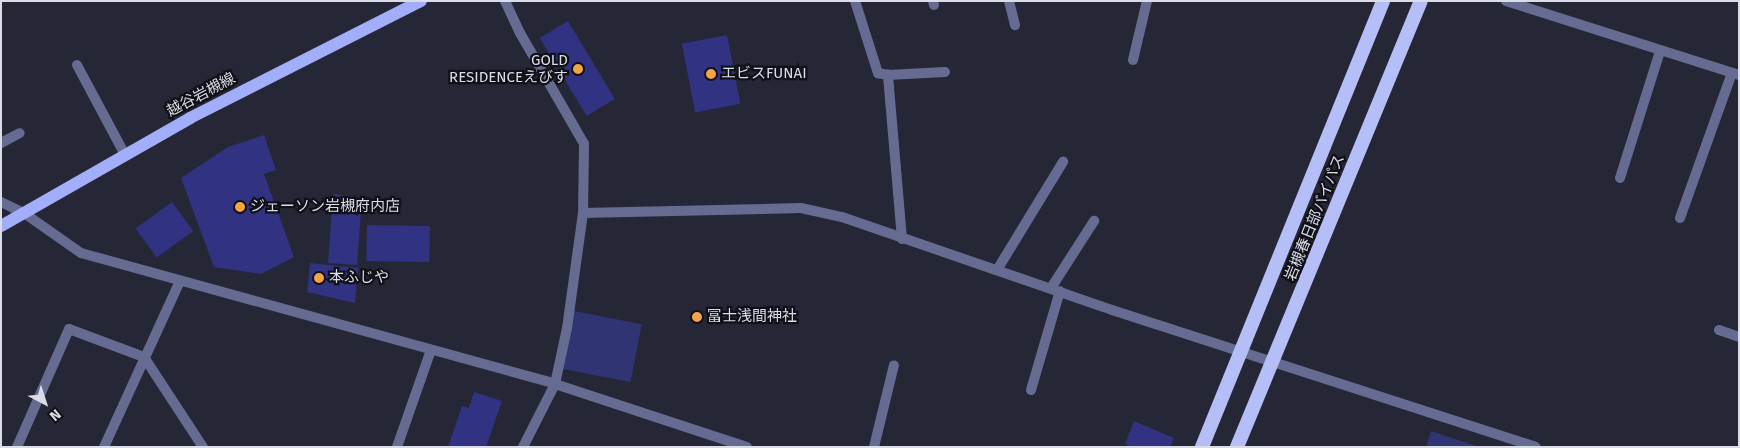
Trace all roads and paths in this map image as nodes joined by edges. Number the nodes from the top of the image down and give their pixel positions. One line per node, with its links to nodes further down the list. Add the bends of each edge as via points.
1 (421, 1): 18 (main road, 越谷岩槻線, via 190,118)
2 (855, 1): 15 (street, via 878,73)
3 (1009, 1): 9 (street)
4 (1147, 1): 11 (street)
5 (1383, 1): 34 (highway, 岩槻春日部バイパス)
6 (1421, 1): 36 (highway, 岩槻春日部バイパス)
7 (1506, 1): 10 (street)
8 (510, 2): 23 (street, via 520,33 584,144)
9 (1015, 25)
10 (1660, 51): 14 (street); 20 (street)
11 (1133, 60)
12 (77, 65): 18 (street)
13 (945, 72): 15 (street)
14 (1735, 74): 24 (street)
15 (888, 75): 27 (street)
16 (20, 133): 17 (street)
17 (1, 143)
18 (125, 155): 22 (main road, 越谷岩槻線)
19 (1063, 162): 28 (street)
20 (1620, 178)
21 (1, 202): 22 (street)
22 (24, 213): 26 (main road, 越谷岩槻線); 29 (street, via 81,253)
23 (583, 213): 27 (street, via 801,208 842,217); 38 (street, via 567,328)
24 (1680, 218)
25 (1094, 221): 30 (street)
26 (1, 226)
27 (902, 239): 28 (street)
28 (997, 270): 30 (street)
29 (180, 281): 33 (street); 35 (street)
30 (1055, 290): 34 (street); 39 (street)
31 (1719, 330): 32 (street)
32 (1739, 337)
33 (431, 350): 38 (street); 44 (street)
34 (1242, 351): 36 (street); 48 (highway, 岩槻春日部バイパス)
35 (144, 357): 41 (street, via 69,328); 42 (street); 43 (street)
36 (1274, 361): 49 (highway, 岩槻春日部バイパス); 50 (street)
37 (894, 365): 47 (street)
38 (555, 384): 40 (street); 45 (street)
39 (1031, 390)
40 (722, 443): 46 (street)
41 (17, 447)
42 (104, 447)
43 (203, 447)
44 (397, 447)
45 (523, 447)
46 (747, 447)
47 (874, 447)
48 (1202, 447)
49 (1237, 447)
50 (1535, 447)

